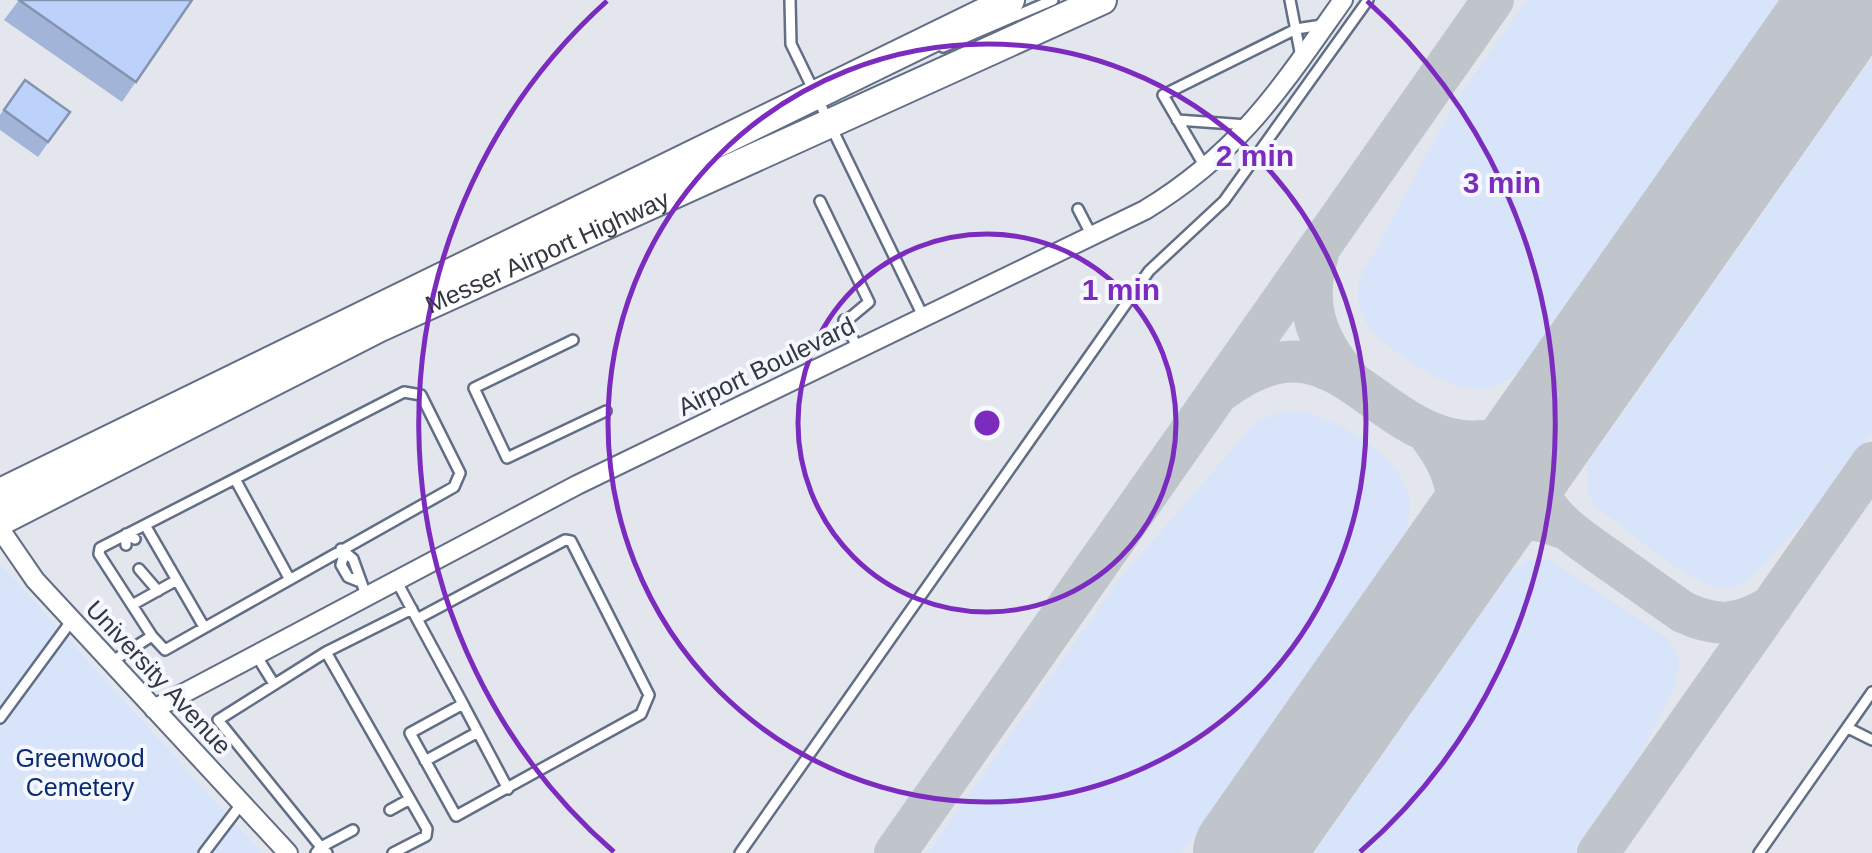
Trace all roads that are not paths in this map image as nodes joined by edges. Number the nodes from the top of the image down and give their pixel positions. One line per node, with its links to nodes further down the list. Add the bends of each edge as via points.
1 (790, 0): 11 (lane, via 792,44)
2 (1010, 0): 11 (main road, Messer Airport Highway)
3 (1053, 0): 11 (lane, Messer Airport Highway)
4 (1102, 0): 13 (main road, Messer Airport Highway)
5 (1290, 0): 9 (lane)
6 (1343, 0): 8 (street, Airport Boulevard)
7 (1368, 0): 63 (lane, via 1224,201 1149,271)
8 (1327, 23): 9 (lane); 10 (street, Airport Boulevard)
9 (1296, 29): 10 (lane); 12 (lane, via 1163,95)
10 (1301, 60): 14 (street, Airport Boulevard)
11 (814, 97): 13 (lane); 24 (main road, Messer Airport Highway)
12 (1177, 120): 14 (lane); 15 (lane)
13 (826, 123): 19 (lane); 25 (main road, Messer Airport Highway, via 378,328)
14 (1250, 125): 15 (street, Airport Boulevard)
15 (1206, 170): 18 (street, Airport Boulevard)
16 (820, 202): 21 (lane, via 869,302 844,319)
17 (1078, 210): 18 (lane)
18 (1092, 236): 19 (street, Airport Boulevard)
19 (924, 317): 21 (street, Airport Boulevard)
20 (573, 340): 22 (lane, via 474,388 508,458)
21 (858, 349): 34 (street, Airport Boulevard)
22 (606, 411)
23 (236, 479): 26 (lane); 28 (lane, via 414,390 460,481); 32 (lane)
24 (0, 493)
25 (0, 521)
26 (145, 525): 33 (lane); 37 (lane, via 99,554)
27 (0, 528): 39 (street, University Avenue)
28 (342, 552): 32 (lane); 35 (lane, via 360,572)
29 (150, 562): 31 (lane)
30 (139, 568): 31 (lane)
31 (150, 576): 36 (lane)
32 (289, 578): 40 (lane)
33 (177, 580): 36 (lane); 40 (lane)
34 (396, 580): 35 (street, Airport Boulevard); 38 (lane)
35 (362, 588): 43 (street, Airport Boulevard)
36 (158, 591): 37 (lane)
37 (132, 605): 41 (lane)
38 (415, 614): 42 (lane); 47 (lane); 54 (lane, via 565,540 576,550 649,695 641,714)
39 (72, 620): 44 (street, University Avenue); 49 (lane)
40 (204, 627): 41 (lane, via 165,650)
41 (152, 636): 44 (lane)
42 (326, 652): 45 (lane); 55 (lane)
43 (256, 655): 45 (lane); 48 (street, Airport Boulevard)
44 (111, 662): 48 (street, University Avenue)
45 (274, 684): 59 (lane, via 218,720)
46 (1872, 692): 50 (lane)
47 (463, 704): 51 (lane); 53 (lane, via 410,733)
48 (154, 708): 56 (street, University Avenue)
49 (0, 718)
50 (1848, 728): 52 (lane); 64 (lane)
51 (478, 732): 53 (lane, via 437,748); 54 (lane)
52 (1872, 740)
53 (425, 760): 54 (lane, via 456,816)
54 (508, 789)
55 (410, 799): 57 (lane); 62 (lane, via 426,836)
56 (242, 803): 60 (lane); 61 (street, University Avenue)
57 (390, 810)
58 (352, 830): 59 (lane)
59 (321, 851)
60 (204, 853)
61 (288, 853)
62 (393, 853)
63 (740, 853)
64 (1759, 853)

